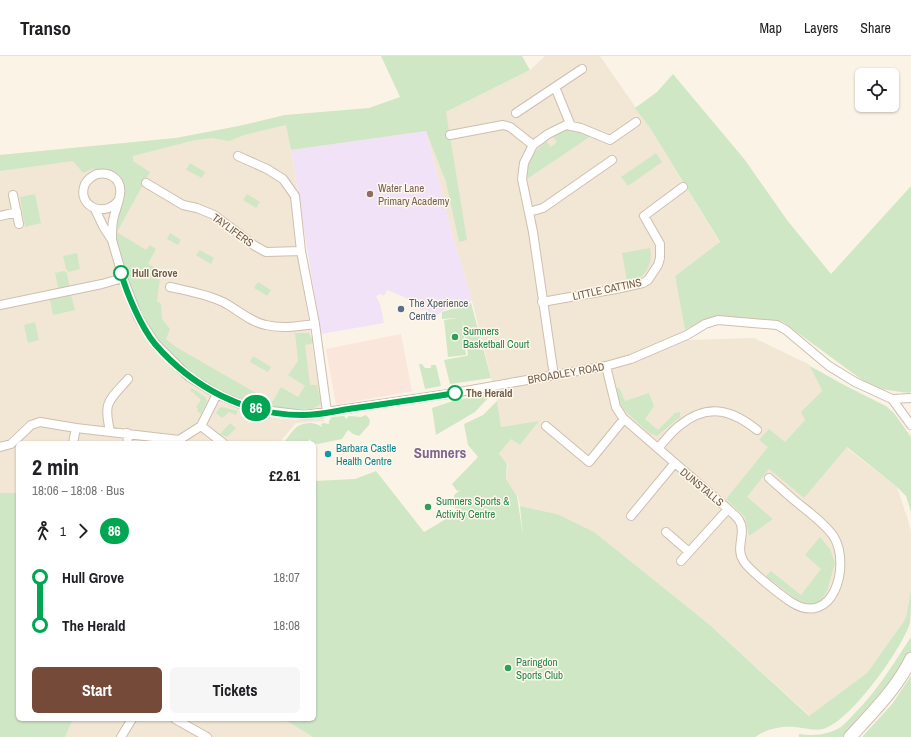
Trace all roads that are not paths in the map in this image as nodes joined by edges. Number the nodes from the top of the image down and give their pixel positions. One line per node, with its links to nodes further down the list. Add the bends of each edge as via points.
1 (582, 69): 2 (street)
2 (555, 87): 3 (street); 5 (street)
3 (516, 113)
4 (636, 122): 5 (street, via 610,140)
5 (571, 126): 7 (street, via 566,125 548,134)
6 (450, 135): 7 (street, via 503,125 510,127)
7 (533, 146): 16 (street, via 524,163 522,179)
8 (238, 156): 20 (street, via 283,179 295,196)
9 (612, 160): 16 (street, via 543,208)
10 (146, 183): 20 (street, TAYLIFERS, via 183,205 214,215 266,252)
11 (683, 187): 23 (street, LITTLE CATTINS, via 644,216 660,244 658,265 648,280 616,289)
12 (13, 195): 15 (street)
13 (118, 201): 14 (street, via 110,208); 14 (street, BROADLEY ROAD, via 120,190 116,179 105,174 94,175 86,184 84,195 90,206); 19 (street, BROADLEY ROAD)
14 (95, 209): 19 (street, BROADLEY ROAD)
15 (17, 212): 17 (street); 18 (street)
16 (528, 212): 23 (street)
17 (0, 216)
18 (19, 224)
19 (112, 240): 21 (street, BROADLEY ROAD)
20 (301, 251): 25 (street)
21 (123, 278): 24 (street); 29 (street, BROADLEY ROAD, via 138,317 155,343 189,377)
22 (170, 287): 25 (street, via 223,302 265,325 285,327)
23 (542, 302): 27 (street)
24 (0, 305)
25 (315, 324): 32 (street)
26 (606, 366): 27 (street, BROADLEY ROAD); 30 (street, BROADLEY ROAD, via 631,359 718,320 777,325 840,374); 33 (street, DUNSTALLS, via 616,407)
27 (554, 376): 32 (street, BROADLEY ROAD)
28 (128, 379): 39 (street, via 108,402 106,415)
29 (217, 394): 32 (street, BROADLEY ROAD, via 263,410 305,415); 35 (street)
30 (892, 398): 31 (street, BROADLEY ROAD); 34 (street)
31 (911, 398)
32 (327, 412)
33 (624, 419): 36 (street, via 589,462); 48 (street, DUNSTALLS)
34 (911, 425)
35 (201, 426): 43 (street); 44 (street)
36 (546, 426)
37 (76, 428): 39 (street); 41 (street); 45 (street, via 40,422 32,425)
38 (757, 430): 48 (street, via 734,414 721,411 698,414 679,426)
39 (110, 431): 40 (street)
40 (127, 433): 42 (street); 43 (street)
41 (73, 441)
42 (128, 441)
43 (179, 441)
44 (220, 441)
45 (11, 443): 46 (street); 47 (street)
46 (0, 447)
47 (16, 447)
48 (658, 448): 49 (street, DUNSTALLS)
49 (674, 464): 51 (street, DUNSTALLS); 52 (street)
50 (769, 478): 51 (street, via 834,536 840,552 837,587 821,607 808,609 792,602 742,560 740,547 743,530 738,519)
51 (728, 509): 54 (street, DUNSTALLS)
52 (631, 516)
53 (666, 532): 54 (street)
54 (689, 552): 55 (street, DUNSTALLS)
55 (681, 561)
56 (911, 659): 61 (main road, via 877,708)
57 (131, 721): 59 (street)
58 (178, 721): 60 (street)
59 (121, 737)
60 (207, 737)
61 (850, 737)

